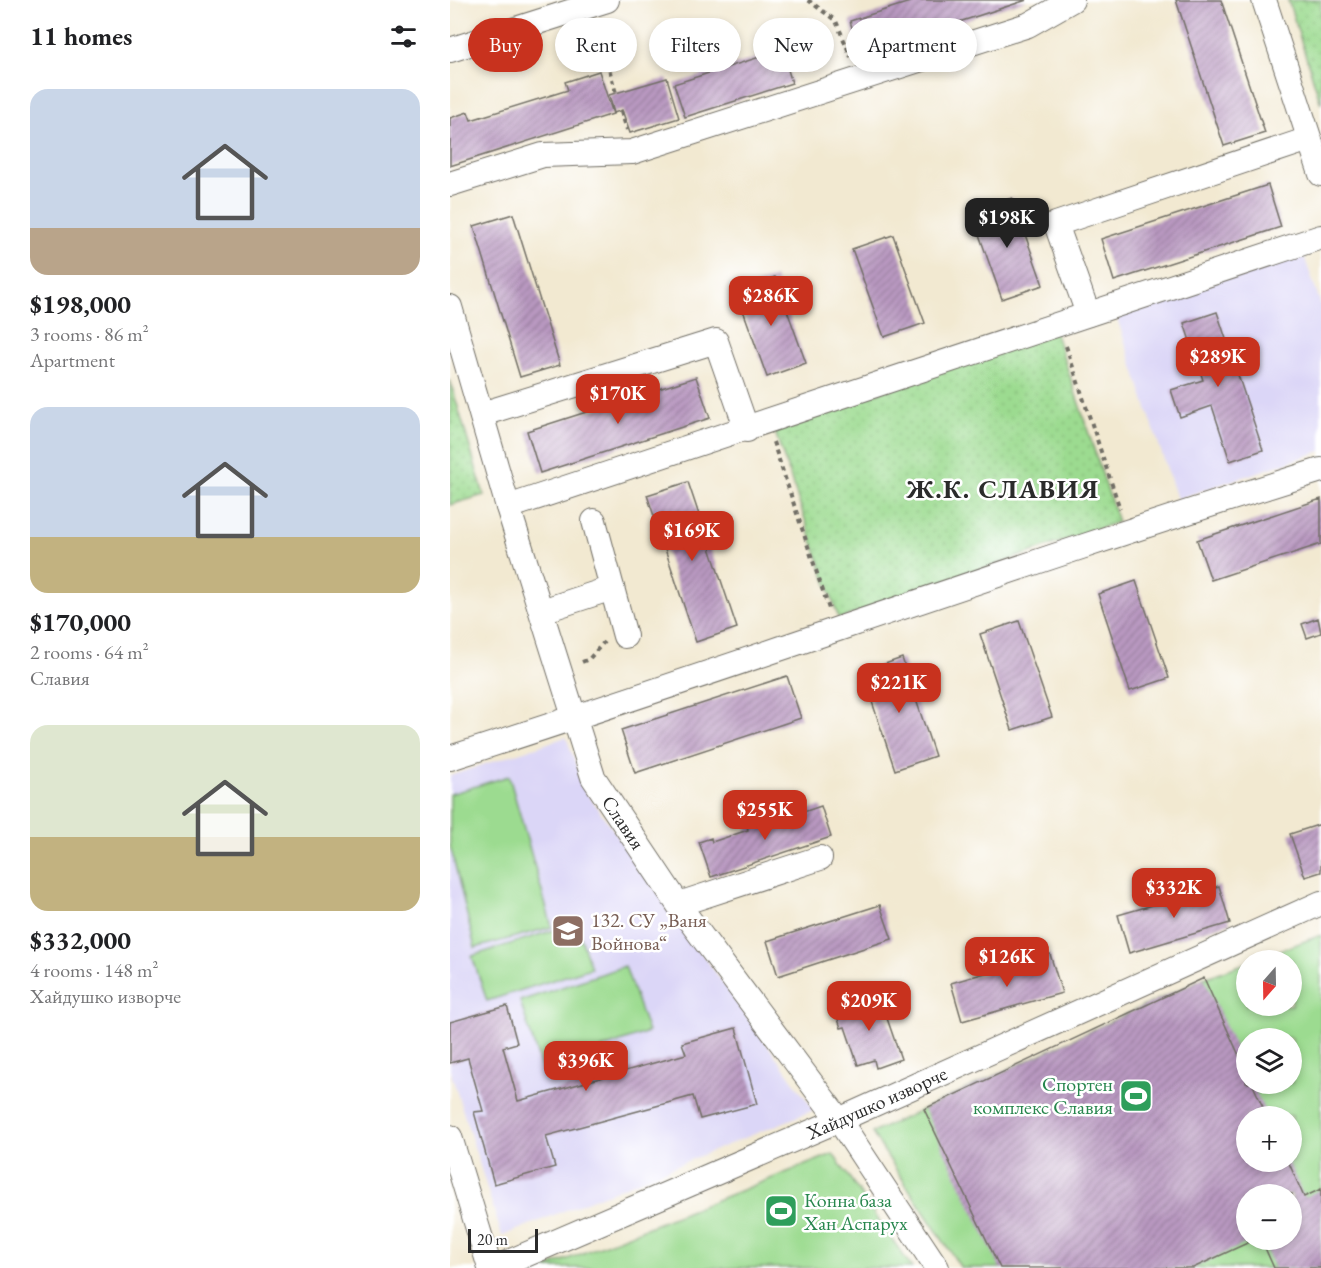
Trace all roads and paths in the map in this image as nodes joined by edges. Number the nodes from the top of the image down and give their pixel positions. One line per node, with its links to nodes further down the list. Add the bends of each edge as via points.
1 (808, 0): 6 (path, via 836,21)
2 (1072, 0): 6 (street, via 1028,25)
3 (1264, 0): 8 (street)
4 (601, 10): 5 (street); 7 (path)
5 (450, 50)
6 (860, 79): 10 (street, via 632,152 543,155)
7 (616, 93)
8 (1310, 139): 9 (street); 13 (street, via 1056,224)
9 (1321, 174)
10 (450, 184)
11 (1321, 237): 13 (street)
12 (450, 307): 15 (street, Славия)
13 (1088, 314): 14 (street)
14 (1058, 324): 16 (street); 20 (path)
15 (482, 414): 16 (street, via 716,341); 18 (street, Славия)
16 (757, 426): 18 (street); 23 (path)
17 (1321, 470): 20 (street)
18 (508, 507): 22 (street, Славия)
19 (594, 521): 21 (street)
20 (1127, 530): 23 (street)
21 (612, 588): 22 (street); 24 (street)
22 (542, 611): 25 (street, Славия)
23 (836, 629): 26 (street)
24 (623, 631): 25 (path)
25 (563, 678): 26 (street, Славия)
26 (576, 718): 27 (street); 30 (street, Славия, via 593,777)
27 (450, 758)
28 (820, 858): 30 (street)
29 (1321, 903): 31 (street, Хайдушко изворче)
30 (679, 904): 31 (street, Славия)
31 (839, 1120): 34 (street, Хайдушко изворче); 35 (street, Славия)
32 (450, 1137): 33 (street)
33 (490, 1268)
34 (495, 1268)
35 (937, 1268)

